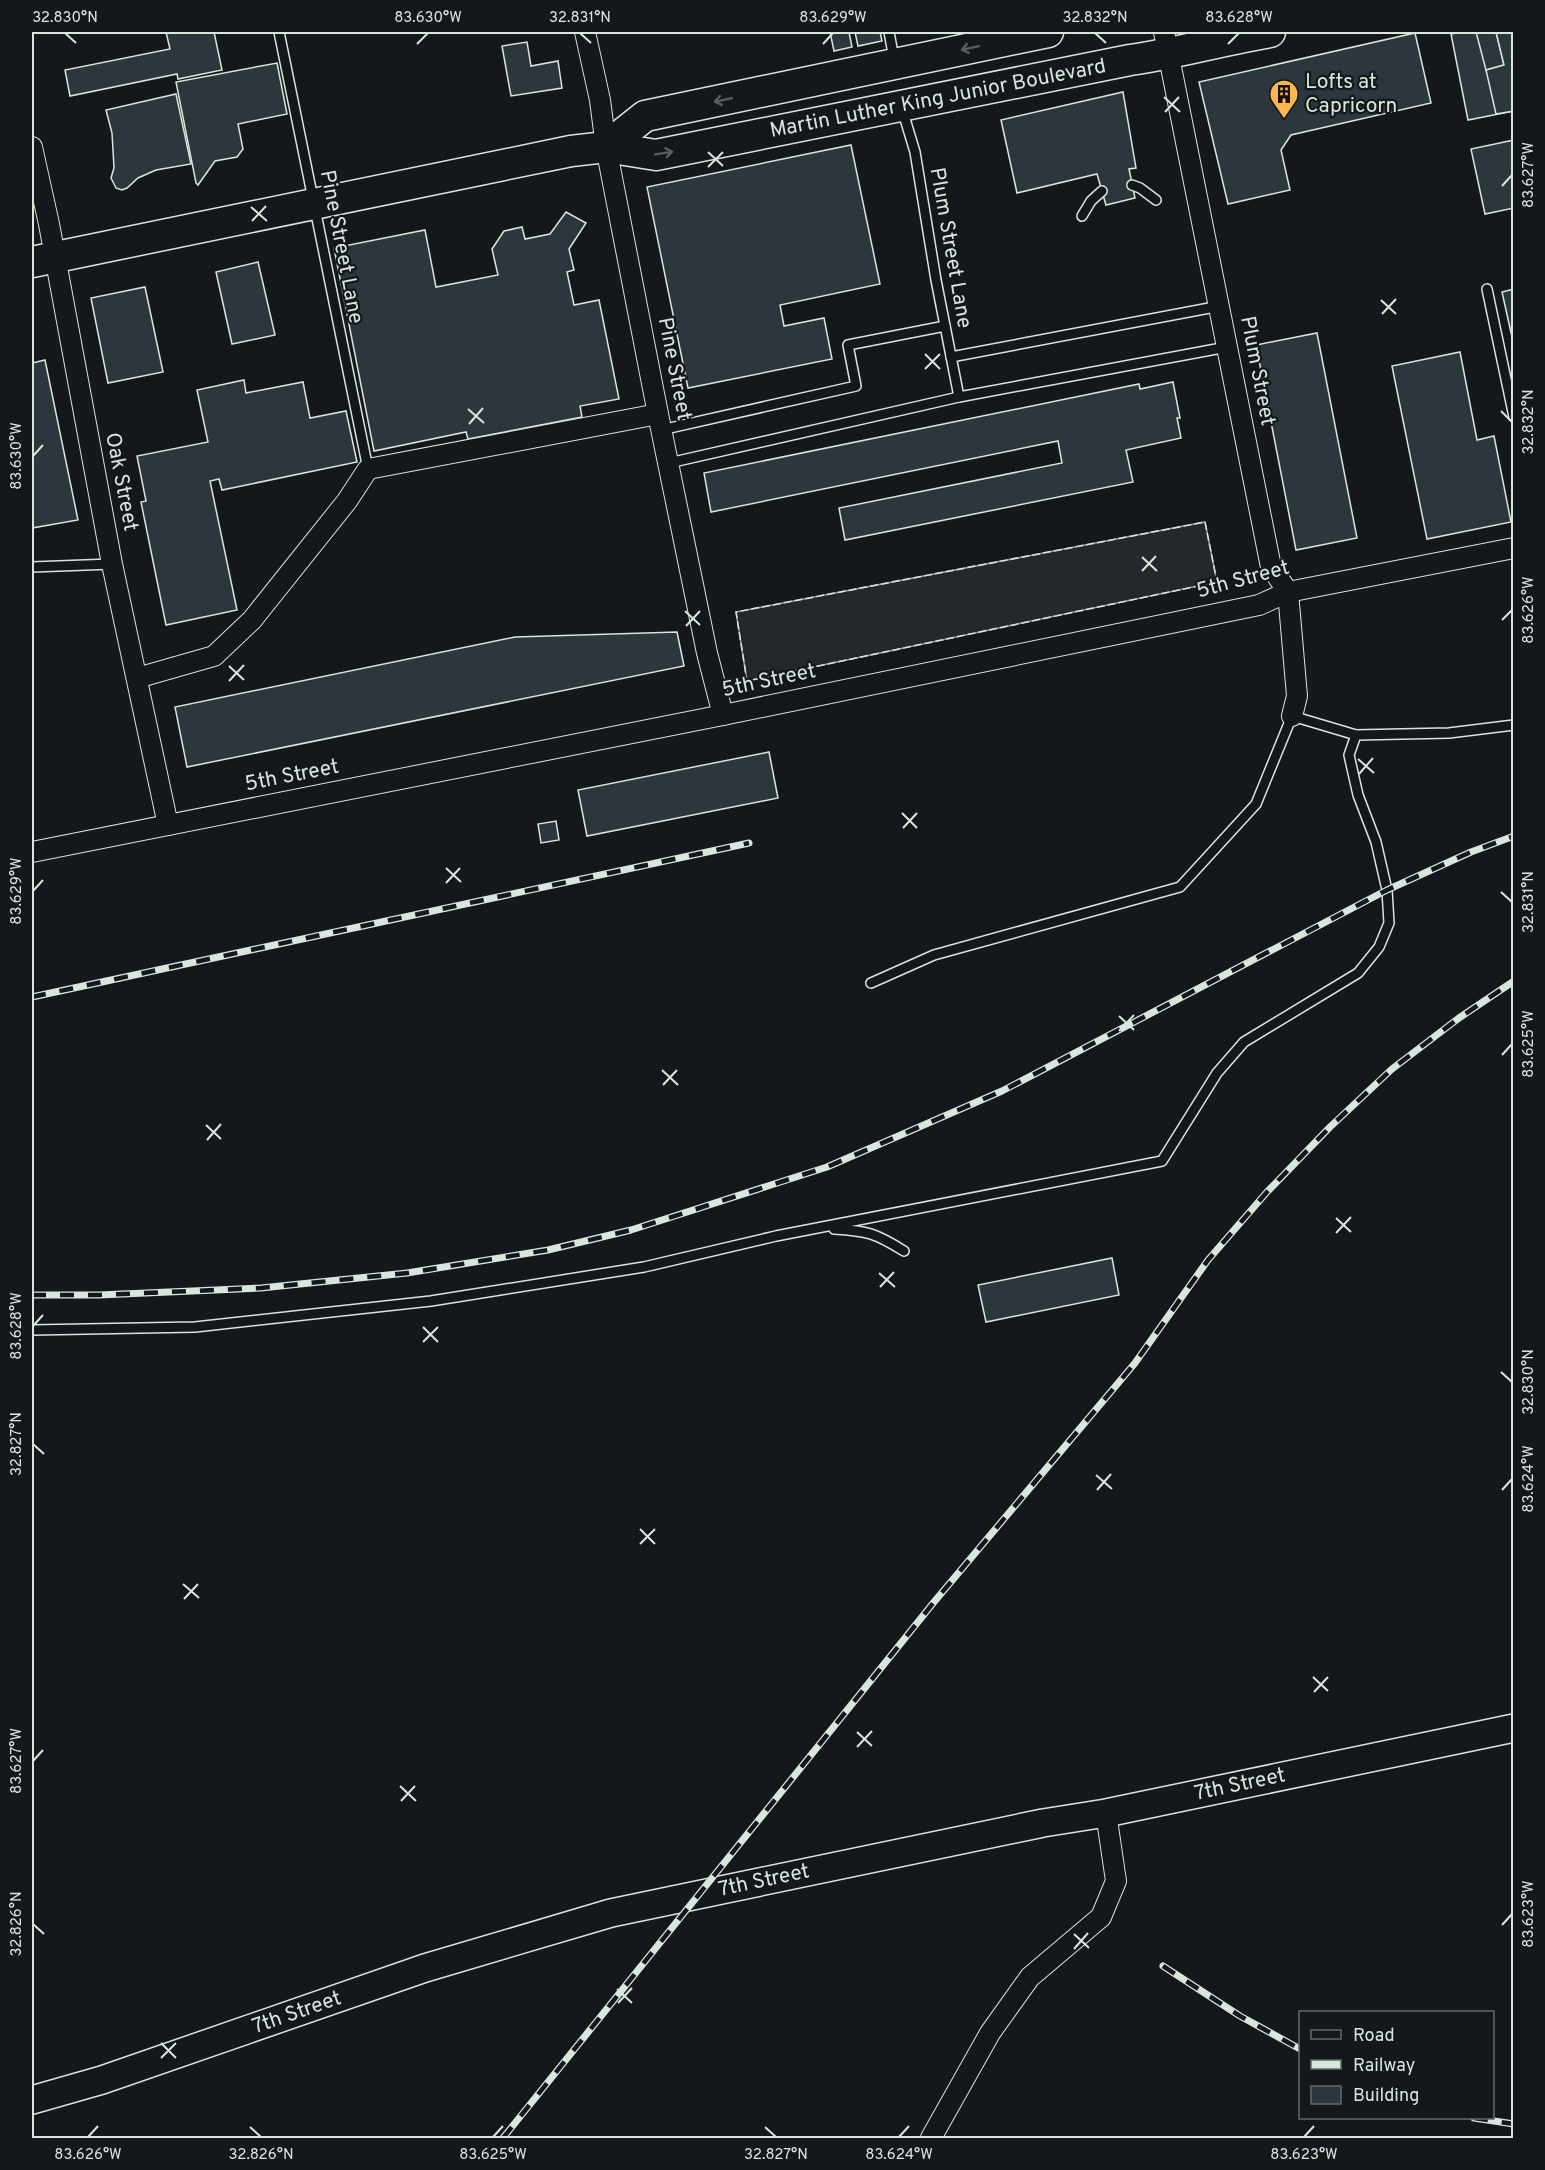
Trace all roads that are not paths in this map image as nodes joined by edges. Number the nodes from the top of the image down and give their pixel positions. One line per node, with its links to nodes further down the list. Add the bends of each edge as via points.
1 (279, 32): 14 (lane, Pine Street Lane)
2 (585, 32): 10 (street, Pine Street)
3 (889, 32): 7 (lane)
4 (1048, 32): 7 (main road, Martin Luther King Junior Boulevard, one-way to 7)
5 (1270, 32): 6 (main road, Martin Luther King Junior Boulevard, via 1204,44)
6 (1167, 43): 8 (main road, Martin Luther King Junior Boulevard, via 1122,62); 18 (street, Plum Street)
7 (896, 64): 10 (main road, Martin Luther King Junior Boulevard, one-way to 10, via 645,116)
8 (901, 107): 10 (main road, Martin Luther King Junior Boulevard, one-way to 8, via 656,155); 19 (lane, Plum Street Lane, via 915,152)
9 (32, 147): 16 (street, Oak Street, via 49,224)
10 (606, 147): 14 (main road, Martin Luther King Junior Boulevard); 24 (street, Pine Street)
11 (1132, 185): 13 (lane)
12 (1102, 191): 15 (lane)
13 (1156, 200)
14 (313, 204): 16 (main road, Martin Luther King Junior Boulevard); 26 (lane, Pine Street Lane)
15 (1082, 216)
16 (43, 260): 28 (street, Oak Street)
17 (1487, 289): 23 (lane)
18 (1220, 306): 20 (street, Plum Street); 21 (lane)
19 (945, 326): 21 (lane, Plum Street Lane); 24 (lane, via 848,345 856,386)
20 (1227, 347): 22 (lane); 30 (street, Plum Street, via 1271,567)
21 (951, 357): 22 (lane, Plum Street Lane)
22 (959, 398): 25 (lane)
23 (1514, 417)
24 (660, 422): 25 (street, Pine Street); 26 (street)
25 (669, 463): 32 (street, Pine Street)
26 (368, 469): 31 (street, via 252,620 214,656)
27 (1514, 548): 30 (street, 5th Street)
28 (112, 564): 29 (lane); 31 (street, Oak Street)
29 (32, 567)
30 (1288, 592): 32 (street, 5th Street, via 1259,605); 33 (street, Plum Street, via 1297,696)
31 (136, 678): 36 (street, Oak Street)
32 (723, 715): 36 (street, 5th Street)
33 (1292, 716): 35 (lane); 38 (lane, via 1256,804 1180,887 934,955)
34 (1514, 726): 35 (lane, via 1449,733)
35 (1356, 735): 39 (lane, via 1349,755 1387,890 1389,923 1379,947 1358,973 1244,1042 1217,1073 1162,1161)
36 (168, 825): 37 (street, 5th Street)
37 (32, 852)
38 (871, 983)
39 (820, 1228): 40 (lane, via 879,1235); 41 (lane, via 644,1267 431,1301 195,1327)
40 (904, 1251)
41 (32, 1330)
42 (1514, 1728): 43 (street, 7th Street)
43 (1106, 1813): 44 (street, 7th Street, via 611,1913 425,1968 113,2076); 45 (street, via 1116,1881 1101,1917 1030,1977 990,2034)
44 (32, 2100)
45 (931, 2139)

